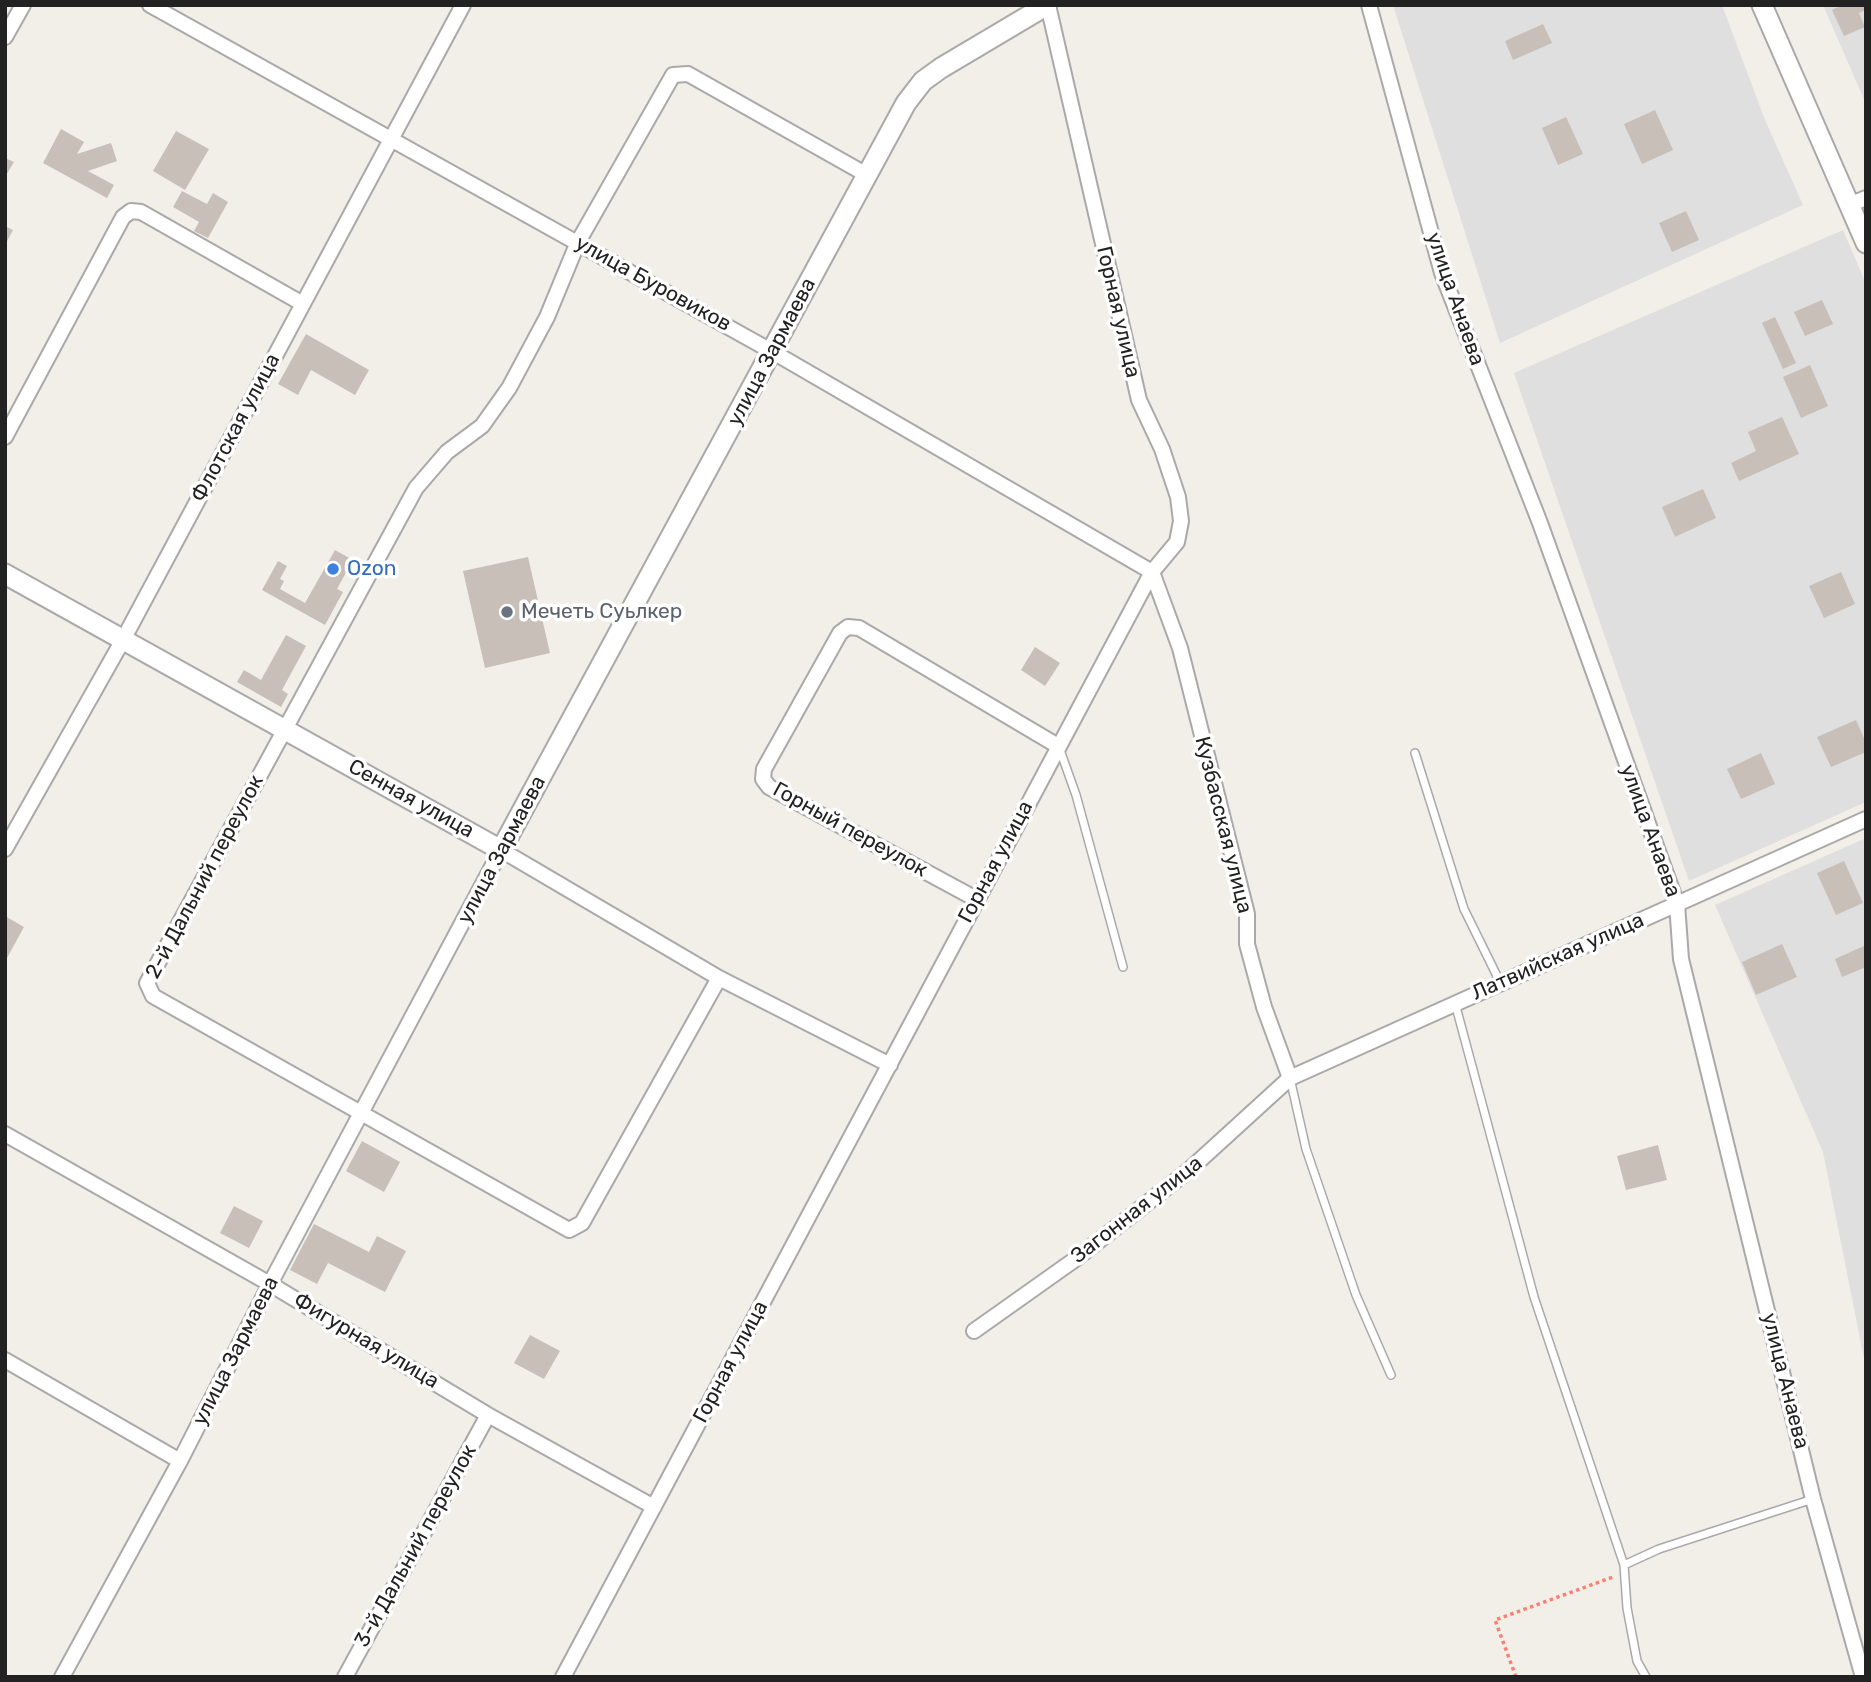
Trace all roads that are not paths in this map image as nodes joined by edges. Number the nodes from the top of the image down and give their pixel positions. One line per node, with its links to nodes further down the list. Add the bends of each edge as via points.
1 (23, 5): 7 (street)
2 (150, 5): 8 (street, улица Буровиков)
3 (463, 5): 8 (street, Флотская улица)
4 (1047, 5): 9 (street, улица Зармаева, via 922,81); 16 (street, Горная улица, via 1139,400 1178,497 1181,521 1177,542)
5 (1369, 5): 26 (street, улица Анаева, via 1442,273 1540,523)
6 (1762, 5): 10 (street)
7 (5, 37)
8 (392, 139): 11 (street, улица Буровиков); 13 (street, Флотская улица)
9 (867, 175): 11 (street, 2-й Дальний переулок, via 688,74 678,73 670,79); 14 (street, улица Зармаева)
10 (1857, 201): 12 (street)
11 (578, 242): 14 (street, улица Буровиков); 19 (street, 2-й Дальний переулок, via 547,317 509,388 482,426 447,452 416,488)
12 (1866, 243)
13 (303, 304): 15 (street, via 141,212 131,211 123,217); 18 (street, Флотская улица)
14 (773, 352): 16 (street, улица Буровиков); 24 (street, улица Зармаева)
15 (5, 437)
16 (1152, 572): 20 (street, Горная улица); 32 (street, Кузбасская улица, via 1180,648 1247,914 1247,943)
17 (5, 574): 18 (street, Сенная улица)
18 (124, 638): 19 (street, Сенная улица); 23 (street, Флотская улица)
19 (285, 728): 24 (street, Сенная улица); 33 (street, 2-й Дальний переулок, via 147,988 153,996)
20 (1058, 746): 25 (street, Горная улица); 25 (street, Горный переулок, via 859,628 848,627 840,633 764,769 763,779 769,788); 27 (lane)
21 (1415, 754): 29 (lane, via 1464,909)
22 (1866, 819): 26 (street, Латвийская улица)
23 (5, 849)
24 (501, 850): 28 (street, Сенная улица); 33 (street, улица Зармаева)
25 (976, 900): 31 (street, Горная улица)
26 (1677, 904): 29 (street, Латвийская улица); 41 (street, улица Анаева, via 1681,959)
27 (1123, 967)
28 (719, 978): 31 (street, Сенная улица); 33 (street, 2-й Дальний переулок, via 574,1230)
29 (1500, 982): 30 (street, Латвийская улица)
30 (1454, 1002): 32 (street, Латвийская улица); 43 (lane, via 1534,1297)
31 (890, 1065): 42 (street, Горная улица)
32 (1290, 1078): 36 (street, Загонная улица, via 1188,1171); 38 (lane, via 1310,1161 1356,1296)
33 (362, 1114): 35 (street, улица Зармаева)
34 (5, 1134): 35 (street, Фигурная улица)
35 (270, 1284): 39 (street, Фигурная улица); 40 (street, улица Зармаева)
36 (974, 1331)
37 (5, 1360): 40 (street)
38 (1391, 1375)
39 (488, 1415): 42 (street, Фигурная улица); 45 (street, 3-й Дальний переулок)
40 (180, 1461): 44 (street, улица Зармаева)
41 (1813, 1499): 43 (lane, via 1659,1549); 48 (street, улица Анаева)
42 (654, 1507): 46 (street, Горная улица)
43 (1624, 1565): 47 (lane, via 1637,1661)
44 (62, 1677)
45 (345, 1677)
46 (563, 1677)
47 (1646, 1677)
48 (1863, 1677)

